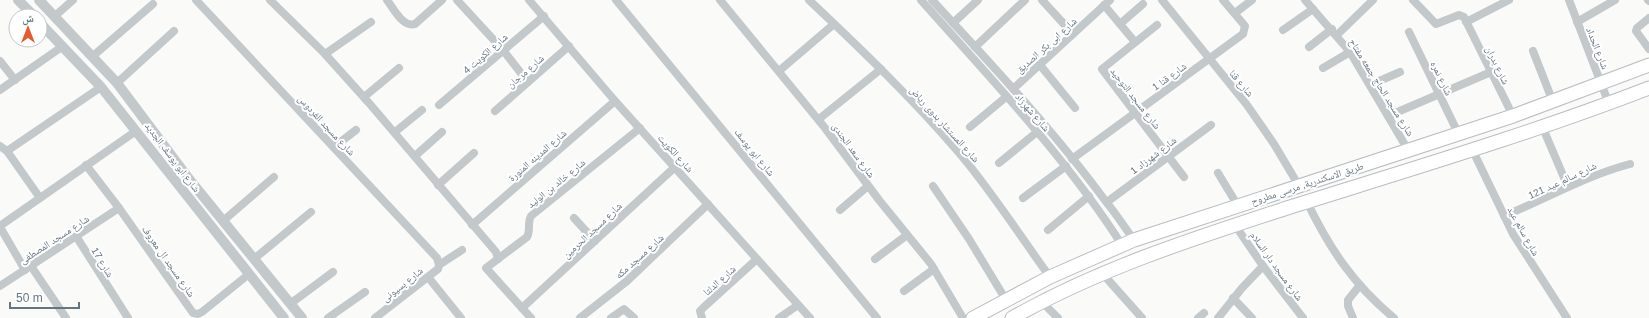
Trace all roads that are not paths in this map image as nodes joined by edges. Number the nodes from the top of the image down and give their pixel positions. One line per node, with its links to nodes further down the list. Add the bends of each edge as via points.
1 (18, 0): 31 (street)
2 (39, 0): 34 (street, شارع ابو يوسف الجديد)
3 (73, 0): 34 (street)
4 (196, 0): 104 (street, شارع مسجد الفردوس)
5 (270, 0): 59 (street)
6 (442, 0): 26 (street, via 415,24 408,25 404,23)
7 (457, 0): 56 (street)
8 (529, 0): 35 (street, شارع الكويت)
9 (616, 0): 188 (street, شارع ابو يوسف)
10 (720, 0): 68 (street, شارع سعد الجندى)
11 (809, 0): 41 (street, شارع المستشار بدوى رياض)
12 (921, 0): 82 (street, شارع شهرزاد)
13 (932, 0): 40 (street, شارع شهرزاد)
14 (978, 0): 40 (street)
15 (1025, 0): 53 (street)
16 (1042, 0): 49 (street)
17 (1162, 0): 61 (street, شارع قنا)
18 (1223, 0): 33 (street, شارع قنا 1)
19 (1252, 0): 33 (street)
20 (1305, 0): 32 (street, شارع مسجد الحاج جمعه مفتاح)
21 (1373, 0): 47 (street)
22 (1413, 0): 38 (street, via 1436,24 1459,15 1462,15)
23 (1509, 0): 28 (street)
24 (1569, 0): 39 (street, شارع الحداد)
25 (1615, 0): 39 (street)
26 (392, 2)
27 (1107, 3): 42 (street); 49 (street, شارع ابى بكر الصديق)
28 (1495, 3): 38 (street)
29 (153, 4): 60 (street)
30 (1143, 4): 42 (street)
31 (26, 8)
32 (1313, 10): 44 (street); 47 (street, شارع مسجد الحاج جمعه مفتاح)
33 (1235, 13): 61 (street, شارع قنا 1, via 1245,26 1243,34)
34 (55, 16): 60 (street, شارع ابو يوسف الجديد)
35 (544, 16): 52 (street, شارع الكويت); 56 (street, شارع الكويت 4)
36 (1649, 18): 55 (street, via 1636,28 1636,31)
37 (371, 22): 59 (street)
38 (1466, 22): 70 (street, شارع بدران)
39 (1577, 22): 74 (street, شارع الحداد)
40 (953, 23): 53 (street, شارع شهرزاد)
41 (834, 24): 67 (street, شارع المستشار بدوى رياض); 68 (street)
42 (1120, 24): 50 (street)
43 (1157, 25): 50 (street, شارع مسجد التوحيد)
44 (1283, 30)
45 (48, 31): 51 (street, شارع ابو يوسف الجديد)
46 (174, 31): 73 (street)
47 (1334, 32): 54 (street); 58 (street, شارع مسجد الحاج جمعه مفتاح)
48 (1409, 32): 80 (street, شارع نمره)
49 (1073, 34): 63 (street, شارع ابى بكر الصديق)
50 (1135, 42): 90 (street, شارع مسجد التوحيد, via 1102,69)
51 (63, 46): 71 (street); 76 (street, شارع ابو يوسف الجديد)
52 (569, 46): 72 (street, شارع مرجان); 83 (street, شارع الكويت)
53 (975, 47): 78 (street, شارع شهرزاد)
54 (1309, 47)
55 (1649, 48)
56 (503, 50): 72 (street); 86 (street, شارع الكويت 4)
57 (1533, 51): 84 (street)
58 (1350, 52): 66 (street); 75 (street, شارع مسجد الحاج جمعه مفتاح)
59 (325, 54): 81 (street)
60 (93, 56): 73 (street, شارع ابو يوسف الجديد)
61 (1209, 59): 90 (street, شارع قنا 1); 124 (street, شارع قنا, via 1261,124)
62 (0, 61): 71 (street)
63 (1040, 64): 78 (street, شارع ابى بكر الصديق); 87 (street)
64 (1649, 65): 74 (main road, طريق الاسكندرية, مرسى مطروح)
65 (399, 68): 81 (street)
66 (1323, 68)
67 (881, 69): 93 (street); 162 (street, شارع المستشار بدوى رياض, via 961,156)
68 (778, 71): 93 (street, شارع سعد الجندى)
69 (1400, 72): 75 (street)
70 (1491, 72): 80 (street); 92 (street, شارع بدران)
71 (15, 80): 79 (street)
72 (528, 82): 89 (street, شارع مرجان)
73 (117, 83): 120 (street, شارع ابو يوسف الجديد)
74 (1601, 84): 84 (main road, طريق الاسكندرية, مرسى مطروح); 85 (street, شارع الحداد)
75 (1370, 85): 91 (street, شارع مسجد الحاج جمعه مفتاح)
76 (101, 87): 98 (street, شارع ابو يوسف الجديد); 105 (street)
77 (1649, 88): 85 (main road, طريق الاسكندرية, مرسى مطروح)
78 (1013, 89): 111 (street, شارع شهرزاد)
79 (0, 90)
80 (1438, 94): 91 (street); 103 (street, شارع نمره)
81 (364, 97): 100 (street)
82 (1006, 97): 96 (street); 102 (street, شارع شهرزاد)
83 (615, 101): 97 (street, شارع الكويت); 140 (street, شارع المدينه المنورة)
84 (1553, 102): 92 (main road, طريق الاسكندرية, مرسى مطروح)
85 (1609, 104): 95 (main road, طريق الاسكندرية, مرسى مطروح)
86 (440, 105)
87 (1075, 108)
88 (422, 110): 100 (street)
89 (495, 111)
90 (1136, 113): 110 (street, شارع مسجد التوحيد); 111 (street, شارع قنا 1)
91 (1388, 116): 107 (street, شارع مسجد الحاج جمعه مفتاح)
92 (1513, 116): 103 (main road, طريق الاسكندرية, مرسى مطروح)
93 (818, 119): 122 (street, شارع سعد الجندى)
94 (1211, 125): 110 (street, شارع شهرزاد 1)
95 (1542, 126): 106 (main road, طريق الاسكندرية, مرسى مطروح); 126 (street)
96 (970, 127)
97 (640, 128): 116 (street, شارع الكويت); 150 (street, شارع خالد بن الوليد, via 530,216 530,231 527,237)
98 (136, 130): 114 (street); 125 (street, شارع ابو يوسف الجديد)
99 (356, 130): 104 (street)
100 (394, 132): 109 (street)
101 (442, 132): 109 (street)
102 (1037, 132): 112 (street); 115 (street, شارع شهرزاد)
103 (1458, 133): 107 (main road, طريق الاسكندرية, مرسى مطروح)
104 (334, 147): 154 (street, شارع مسجد الفردوس, via 437,258)
105 (3, 148): 128 (street)
106 (1472, 149): 131 (main road, طريق الاسكندرية, مرسى مطروح); 137 (street, شارع سالم عيد)
107 (1408, 150): 124 (main road, طريق الاسكندرية, مرسى مطروح)
108 (474, 153): 121 (street)
109 (415, 156): 121 (street)
110 (1168, 157): 119 (street, شارع مسجد التوحيد); 130 (street, شارع شهرزاد 1)
111 (1072, 160): 130 (street, شارع شهرزاد)
112 (999, 163)
113 (1630, 164): 126 (street, شارع سالم عيد 121, via 1602,172)
114 (86, 165): 128 (street); 134 (street, شارع مسجد ال معروف)
115 (1066, 166): 127 (street, شارع شهرزاد); 129 (street)
116 (675, 167): 132 (street, شارع الكويت); 147 (street, شارع مسجد الحرمين)
117 (1218, 173): 133 (street)
118 (274, 177): 139 (street)
119 (1184, 177)
120 (189, 179): 125 (street); 139 (street, شارع ابو يوسف الجديد)
121 (438, 185): 140 (street)
122 (868, 186): 135 (street); 144 (street, شارع سعد الجندى)
123 (933, 186): 168 (street)
124 (1299, 186): 133 (main road, طريق الاسكندرية, مرسى مطروح)
125 (180, 187): 160 (street, شارع ابو يوسف الجديد)
126 (1568, 187): 137 (street, شارع سالم عيد 121)
127 (1089, 196): 143 (street); 148 (street, شارع شهرزاد)
128 (40, 198): 142 (street)
129 (1023, 198)
130 (1107, 202): 146 (street, شارع شهرزاد)
131 (1307, 202): 141 (main road, طريق الاسكندرية, مرسى مطروح); 163 (street, via 1333,252)
132 (708, 204): 152 (street, شارع الكويت); 182 (street, شارع مسجد مكه, via 627,281)
133 (1238, 206): 146 (main road, طريق الاسكندرية, مرسى مطروح)
134 (119, 208): 145 (street, شارع مسجد المصطفى); 160 (street, شارع مسجد ال معروف, via 193,313 202,312)
135 (840, 210)
136 (311, 212): 151 (street)
137 (1504, 216): 198 (street, شارع سالم عيد, via 1541,279)
138 (574, 218): 147 (street)
139 (223, 221): 151 (street, شارع ابو يوسف الجديد)
140 (472, 225): 150 (street, via 496,252)
141 (1235, 225): 155 (street, شارع مسجد دار السلام); 159 (main road, طريق الاسكندرية, مرسى مطروح, via 1181,242)
142 (0, 226): 156 (street)
143 (1048, 230)
144 (907, 235): 153 (street); 157 (street, شارع سعد الجندى)
145 (76, 236): 156 (street, شارع مسجد المصطفى); 175 (street, شارع 17)
146 (1134, 240): 148 (main road, طريق الاسكندرية, مرسى مطروح)
147 (594, 241): 172 (street, شارع مسجد الحرمين)
148 (1122, 244): 162 (main road, طريق الاسكندرية, مرسى مطروح)
149 (462, 250): 154 (street, شارع بسيونى)
150 (498, 258): 172 (street, شارع خالد بن الوليد, via 487,266 486,271)
151 (254, 259): 170 (street, شارع ابو يوسف الجديد)
152 (757, 259): 171 (street, شارع الكويت); 185 (street, شارع الدلتا, via 700,311)
153 (875, 259)
154 (439, 265): 161 (street, شارع بسيونى, via 438,269)
155 (1263, 266): 167 (street); 195 (street, شارع مسجد دار السلام)
156 (28, 268): 164 (street, شارع مسجد المصطفى); 174 (street)
157 (934, 269): 165 (street); 189 (street, شارع سعد الجندى)
158 (333, 272): 170 (street)
159 (1102, 273): 169 (main road, طريق الاسكندرية, مرسى مطروح); 173 (street)
160 (248, 274): 176 (street, شارع ابو يوسف الجديد)
161 (428, 276): 179 (street, شارع بسيونى); 180 (street)
162 (1050, 277): 168 (main road, طريق الاسكندرية, مرسى مطروح)
163 (1360, 285): 196 (street, via 1348,300); 197 (street)
164 (0, 286)
165 (904, 291)
166 (365, 292): 178 (street)
167 (1233, 298): 193 (street); 194 (street)
168 (1006, 300): 190 (main road, طريق الاسكندرية, مرسى مطروح)
169 (1042, 301): 191 (main road, طريق الاسكندرية, مرسى مطروح); 192 (street)
170 (290, 304): 177 (street, شارع ابو يوسف الجديد)
171 (798, 305): 186 (street); 187 (street, شارع الكويت)
172 (522, 308): 181 (street)
173 (1137, 316)
174 (66, 318)
175 (128, 318)
176 (284, 318)
177 (302, 318)
178 (328, 318)
179 (375, 318)
180 (461, 318)
181 (531, 318)
182 (580, 318)
183 (611, 318): 184 (street, via 624,309)
184 (634, 318)
185 (702, 318)
186 (779, 318)
187 (810, 318)
188 (877, 318)
189 (963, 318)
190 (973, 318)
191 (1012, 318)
192 (1058, 318)
193 (1218, 318)
194 (1252, 318)
195 (1302, 318)
196 (1353, 318)
197 (1394, 318)
198 (1568, 318)

